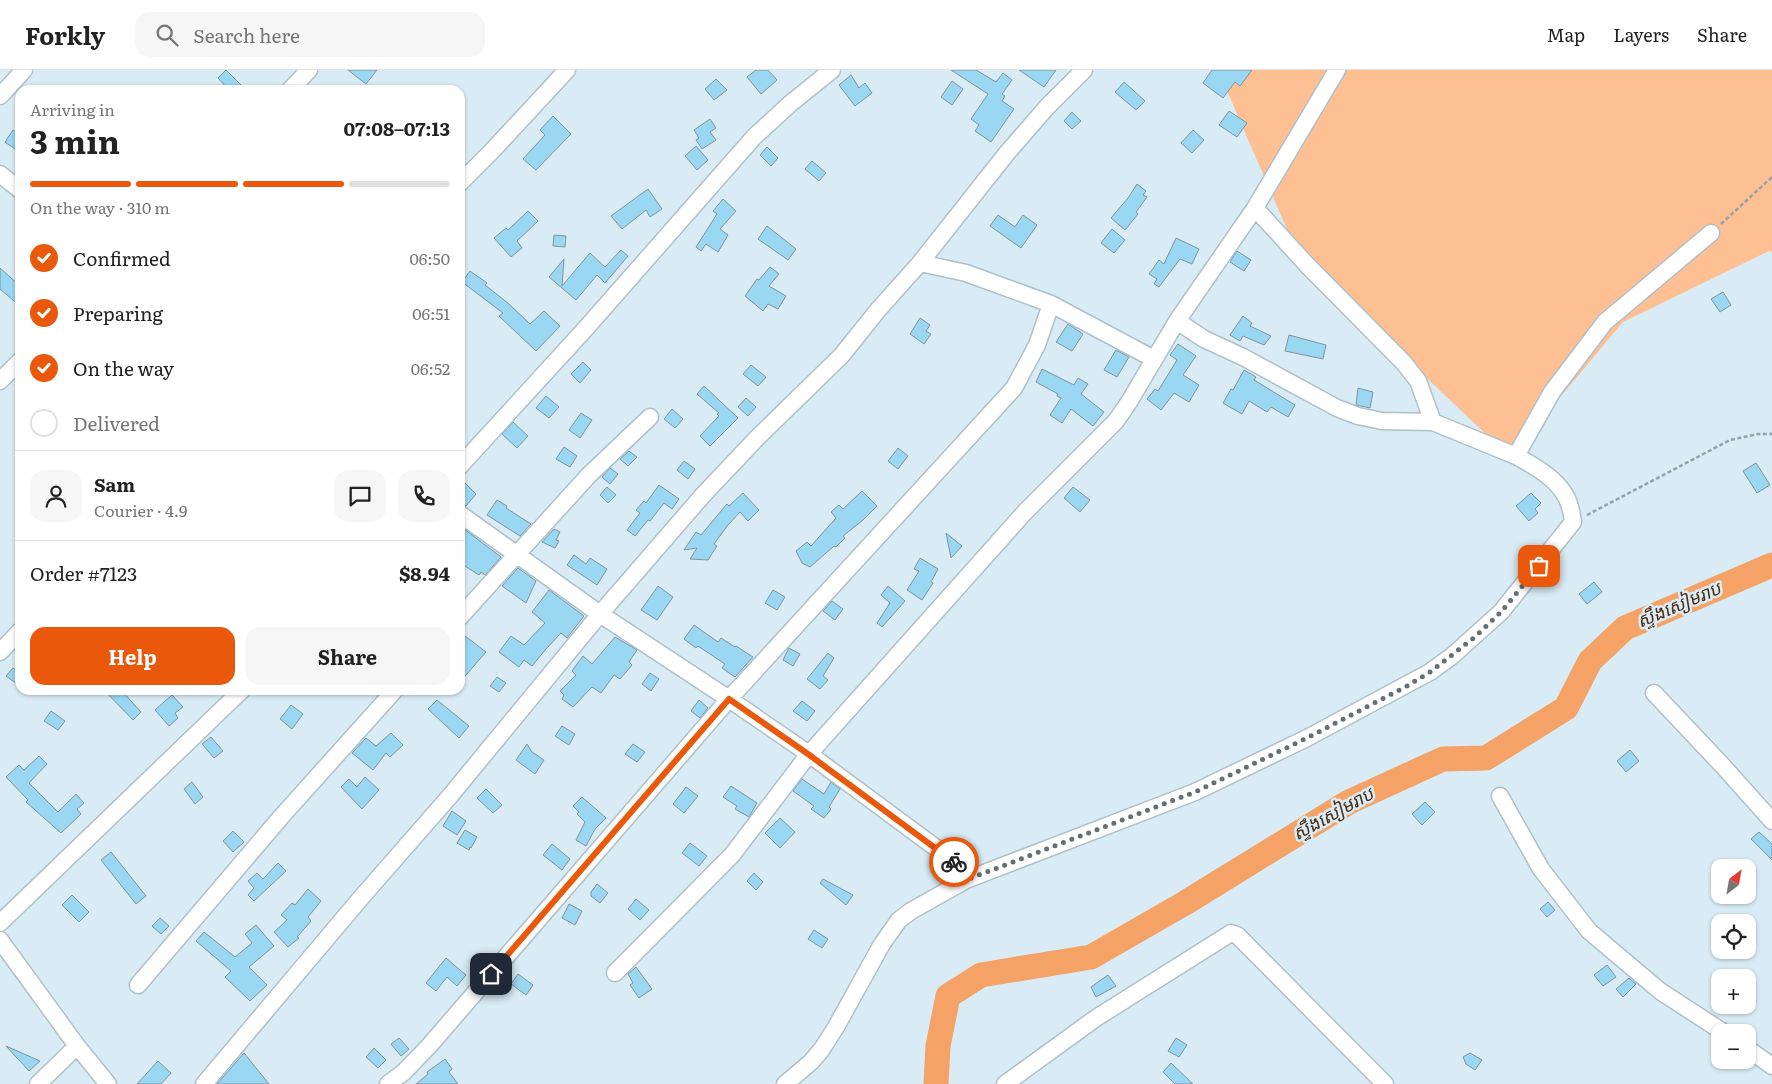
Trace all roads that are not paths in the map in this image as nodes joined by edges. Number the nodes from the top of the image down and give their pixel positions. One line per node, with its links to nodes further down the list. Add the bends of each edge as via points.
1 (24, 70): 8 (street)
2 (309, 70): 7 (street)
3 (567, 70): 10 (street)
4 (832, 70): 23 (street, via 754,137 588,327)
5 (1084, 70): 14 (street, via 1007,153)
6 (1337, 70): 12 (street)
7 (295, 85)
8 (0, 96)
9 (0, 174): 11 (street)
10 (465, 179)
11 (15, 186)
12 (1255, 208): 16 (street); 21 (street, via 1404,363 1418,381)
13 (1711, 233): 22 (street, via 1605,322 1552,392)
14 (920, 263): 15 (street, via 966,273); 27 (street, via 842,355 703,494)
15 (1051, 304): 17 (street); 33 (street, via 1036,345 1014,388)
16 (1177, 321): 17 (street); 21 (street, via 1204,339 1337,408 1382,421)
17 (1154, 359): 34 (street, via 1116,421 1025,512)
18 (15, 366): 19 (street)
19 (0, 381)
20 (650, 417): 25 (street, via 589,475)
21 (1433, 422): 22 (street)
22 (1516, 456): 37 (street, via 1557,484 1566,496 1573,522 1501,612 1468,643 1430,672 1315,734 1195,792)
23 (465, 461)
24 (465, 518): 25 (street)
25 (517, 555): 26 (street); 27 (street)
26 (465, 612)
27 (600, 614): 33 (street); 48 (street, via 450,796)
28 (15, 636): 29 (street)
29 (0, 652)
30 (1654, 693): 36 (street)
31 (237, 695): 38 (street)
32 (391, 695): 41 (street)
33 (729, 699): 34 (street); 49 (street, via 429,1046)
34 (808, 754): 37 (street, via 955,862); 40 (street, via 732,855)
35 (1500, 796): 42 (street, via 1540,869 1589,931 1660,991)
36 (1772, 821)
37 (966, 880): 50 (street, via 899,920 822,1049)
38 (0, 923)
39 (0, 940): 43 (street)
40 (615, 973)
41 (138, 985)
42 (1711, 1024)
43 (77, 1046): 46 (street); 47 (street)
44 (1756, 1055): 45 (street)
45 (1772, 1066)
46 (38, 1084)
47 (108, 1084)
48 (204, 1084)
49 (388, 1084)
50 (785, 1084)
51 (1005, 1084): 52 (street, via 1096,1018 1231,933 1237,935)
52 (1385, 1084)

